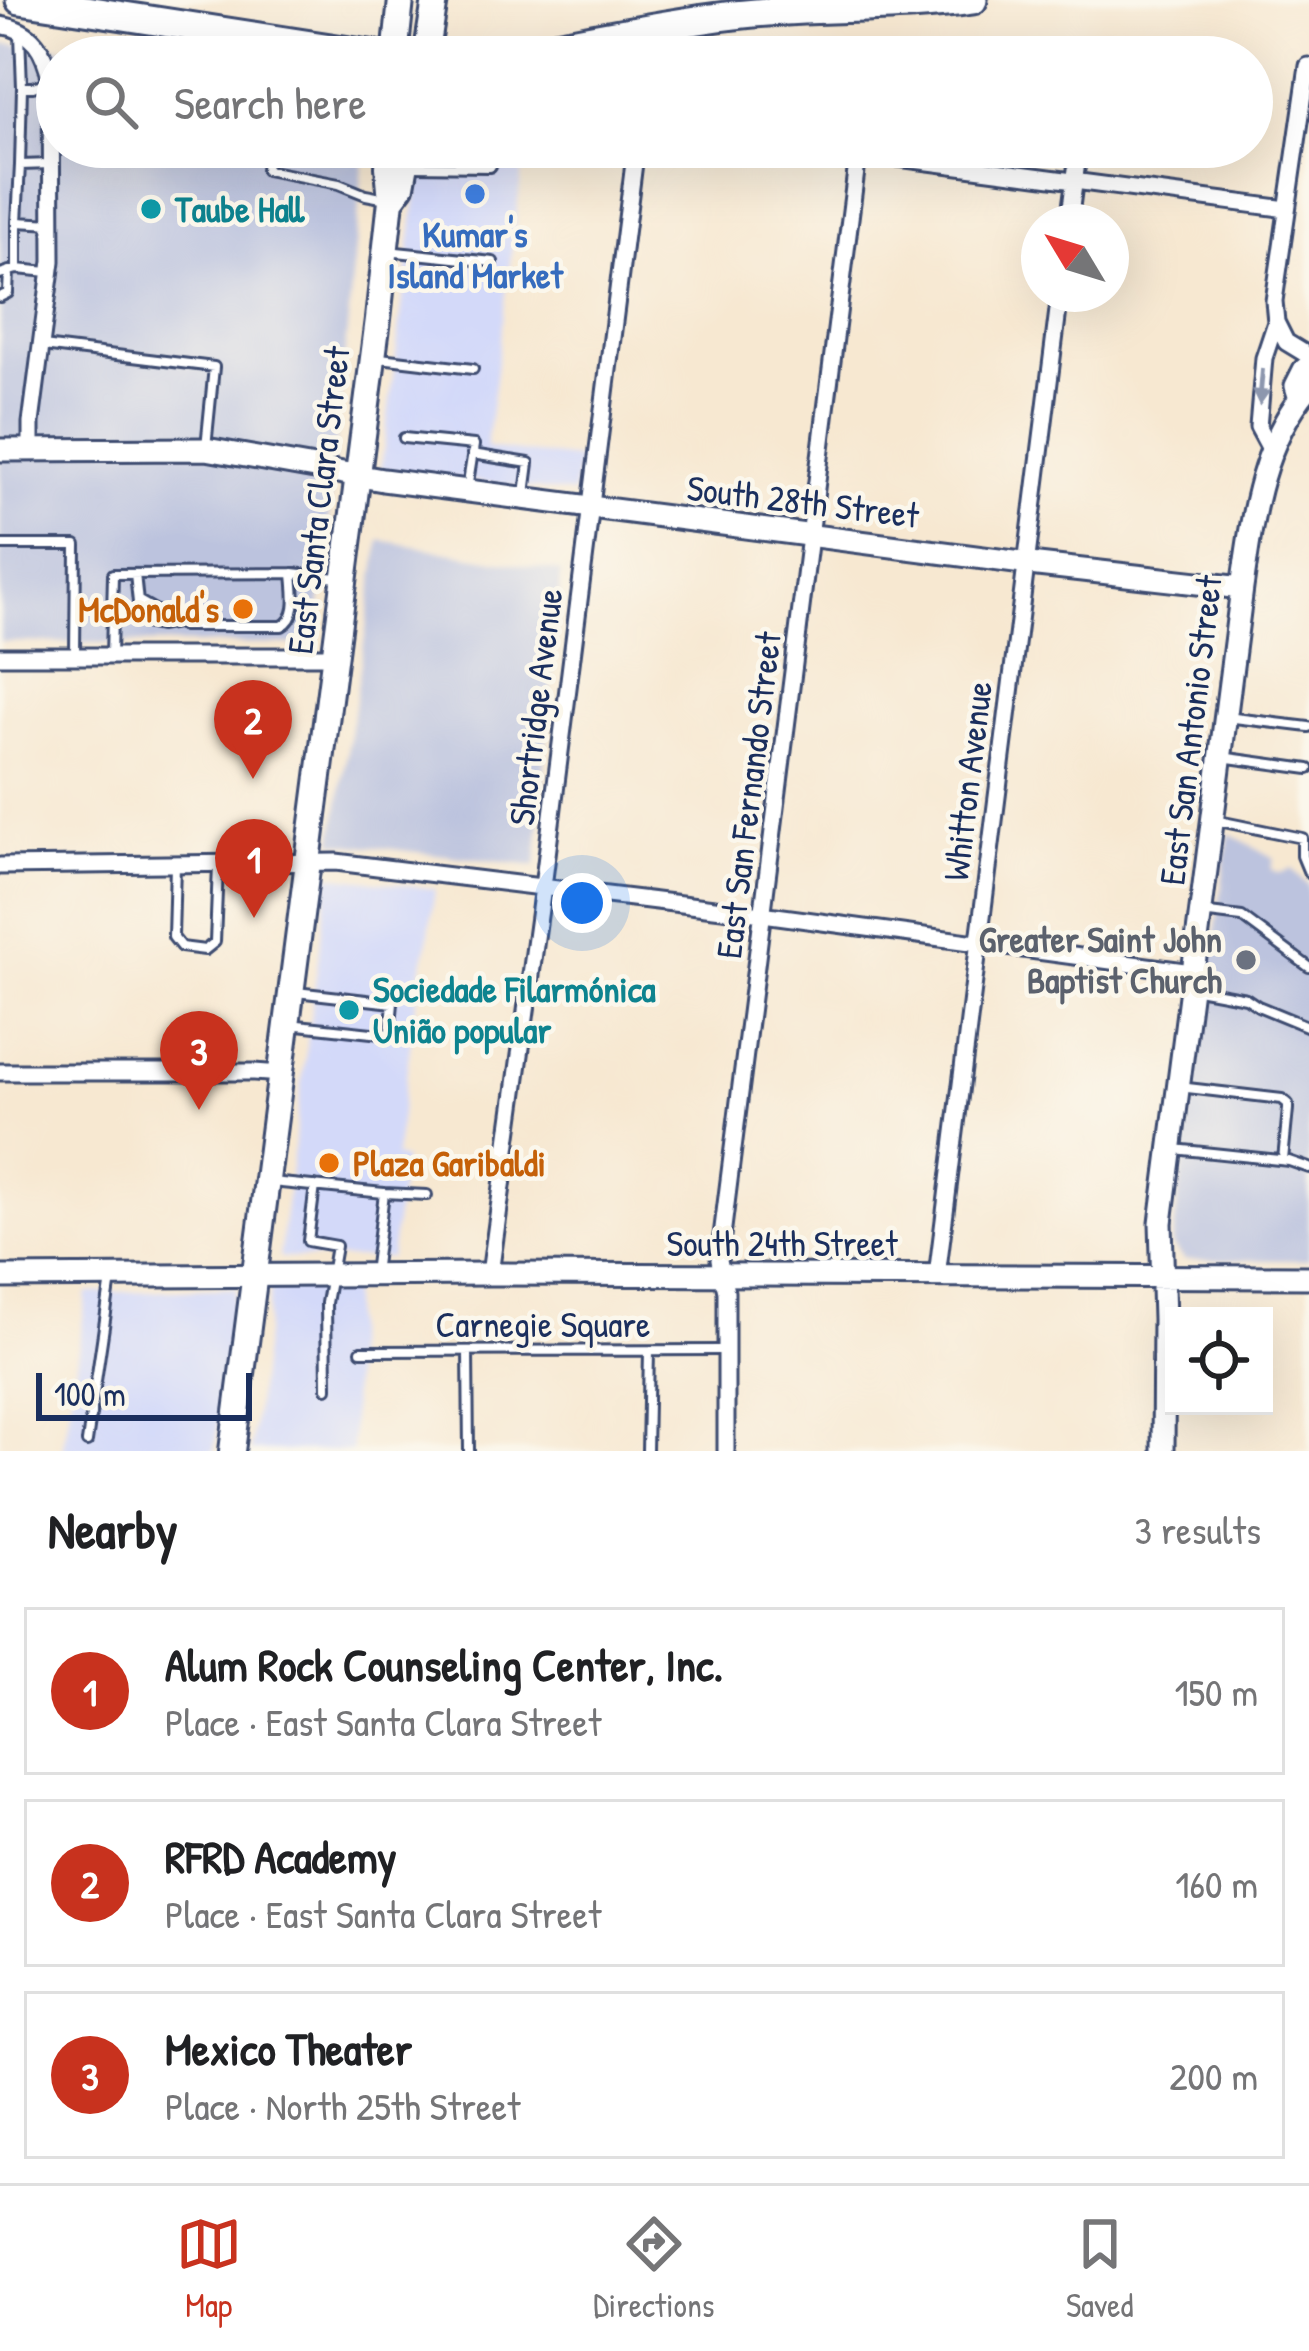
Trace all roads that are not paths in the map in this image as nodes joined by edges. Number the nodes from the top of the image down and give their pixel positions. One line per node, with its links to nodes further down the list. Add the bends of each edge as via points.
1 (401, 0): 6 (main road)
2 (435, 0): 7 (main road)
3 (973, 0): 8 (highway, via 732,16)
4 (12, 20): 5 (highway); 9 (street); 12 (lane)
5 (176, 36)
6 (395, 36)
7 (429, 36)
8 (613, 36)
9 (36, 43)
10 (1308, 66): 25 (street, East San Antonio Street)
11 (36, 86): 12 (lane)
12 (22, 87): 14 (lane)
13 (36, 164): 14 (lane)
14 (20, 165): 26 (lane)
15 (52, 168): 27 (street)
16 (266, 168): 23 (lane)
17 (401, 168): 23 (main road, East Santa Clara Street, via 402,186)
18 (633, 168): 50 (street, Shortridge Avenue)
19 (857, 168): 51 (street, East San Fernando Street)
20 (984, 168): 22 (street)
21 (1076, 168): 22 (street)
22 (1075, 181): 24 (street); 25 (street)
23 (391, 200): 28 (main road, East Santa Clara Street)
24 (1072, 204)
25 (1287, 209): 34 (street, East San Antonio Street)
26 (17, 222): 27 (lane); 30 (lane)
27 (52, 224): 31 (street)
28 (386, 250): 29 (lane); 37 (main road, East Santa Clara Street)
29 (493, 262)
30 (9, 271): 31 (lane); 32 (lane)
31 (51, 273): 35 (street)
32 (0, 297)
33 (1058, 312): 53 (street, Whitton Avenue)
34 (1276, 322): 36 (street, via 1286,342); 45 (street, East San Antonio Street, one-way to 45, via 1258,427)
35 (43, 346): 42 (lane, via 214,367); 44 (street, via 27,400)
36 (1309, 356)
37 (373, 358): 39 (lane); 47 (main road, East Santa Clara Street)
38 (1309, 366): 40 (street, East San Antonio Street, via 1296,386)
39 (472, 369)
40 (1304, 392): 45 (street, East San Antonio Street)
41 (404, 438): 46 (lane, via 474,445)
42 (206, 448): 44 (street, South 28th Street); 47 (street, South 28th Street)
43 (0, 450): 44 (street, South 28th Street)
44 (31, 450)
45 (1271, 451): 57 (street, East San Antonio Street, via 1254,501)
46 (472, 454): 48 (lane); 49 (lane, via 529,463)
47 (356, 475): 48 (street, South 28th Street); 56 (main road, East Santa Clara Street)
48 (466, 491): 49 (street, South 28th Street)
49 (524, 499): 50 (street, South 28th Street)
50 (590, 507): 51 (street, South 28th Street); 75 (street, Shortridge Avenue)
51 (809, 534): 53 (street, South 28th Street); 77 (street, East San Fernando Street)
52 (0, 545): 61 (lane, via 76,545)
53 (1025, 563): 57 (street, South 28th Street); 78 (street, Whitton Avenue)
54 (293, 573): 55 (lane); 56 (lane); 59 (lane, via 294,616 286,625)
55 (135, 574): 58 (lane); 62 (lane, via 113,574)
56 (345, 579): 63 (main road, East Santa Clara Street)
57 (1242, 588): 64 (street, East San Antonio Street)
58 (139, 601): 59 (lane); 59 (lane, via 145,623)
59 (177, 623)
60 (0, 656): 61 (street)
61 (75, 656): 62 (street)
62 (111, 656): 63 (street)
63 (334, 656): 70 (main road, East Santa Clara Street)
64 (1224, 717): 65 (lane); 66 (street, East San Antonio Street)
65 (1309, 727)
66 (1219, 757): 67 (lane); 68 (street, East San Antonio Street)
67 (1309, 769)
68 (1212, 819): 69 (lane); 76 (street, East San Antonio Street)
69 (1305, 836): 74 (lane)
70 (309, 862): 71 (street); 75 (street); 81 (main road, East Santa Clara Street)
71 (218, 864): 72 (street); 72 (lane, via 214,942 205,950 181,947 173,937)
72 (175, 865): 73 (street)
73 (0, 866)
74 (1309, 873)
75 (543, 887): 77 (street); 94 (street, Shortridge Avenue)
76 (1200, 912): 79 (lane, via 1242,917); 80 (street, East San Antonio Street)
77 (765, 914): 78 (street); 97 (street, East San Fernando Street)
78 (977, 943): 80 (street); 98 (street, Whitton Avenue)
79 (1309, 968)
80 (1191, 980): 83 (lane); 86 (street, East San Antonio Street)
81 (292, 992): 82 (main road, East Santa Clara Street); 82 (lane, via 393,1003 390,1035)
82 (288, 1024): 85 (main road, East Santa Clara Street)
83 (1309, 1027)
84 (0, 1072): 85 (street)
85 (281, 1074): 90 (main road, East Santa Clara Street)
86 (1178, 1087): 87 (street, East San Antonio Street); 88 (lane, via 1282,1099)
87 (1170, 1148): 88 (lane); 99 (street, East San Antonio Street)
88 (1283, 1160): 89 (lane)
89 (1309, 1168)
90 (268, 1181): 91 (lane); 101 (main road, East Santa Clara Street)
91 (315, 1186): 92 (lane); 96 (lane, via 308,1241 336,1246)
92 (384, 1193): 93 (lane); 95 (lane)
93 (428, 1196)
94 (490, 1274): 95 (street, South 24th Street); 97 (street, South 24th Street)
95 (374, 1275): 96 (street, South 24th Street)
96 (332, 1276): 101 (street, South 24th Street); 108 (lane)
97 (722, 1276): 98 (street, South 24th Street); 104 (street, East San Fernando Street)
98 (937, 1276): 99 (street, South 24th Street)
99 (1163, 1276): 102 (street, South 24th Street); 114 (street, East San Antonio Street)
100 (0, 1277): 103 (street, South 24th Street)
101 (255, 1277): 103 (street, South 24th Street); 110 (main road, East Santa Clara Street)
102 (1309, 1277)
103 (112, 1278): 109 (lane)
104 (724, 1350): 107 (lane, Carnegie Square); 113 (street, East San Fernando Street)
105 (361, 1351): 106 (lane, Carnegie Square)
106 (468, 1351): 107 (lane, Carnegie Square); 111 (lane)
107 (649, 1351): 112 (lane)
108 (327, 1388)
109 (87, 1442)
110 (232, 1451)
111 (469, 1451)
112 (647, 1451)
113 (726, 1451)
114 (1162, 1451)

